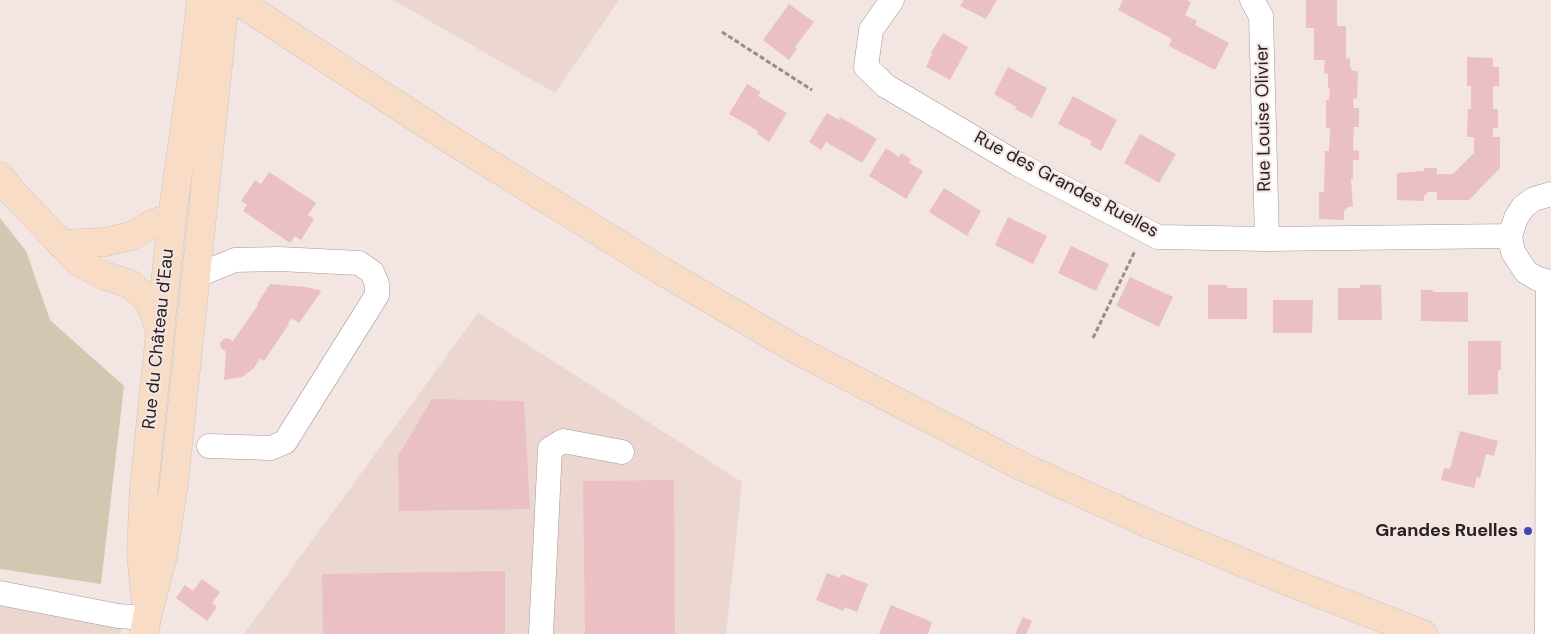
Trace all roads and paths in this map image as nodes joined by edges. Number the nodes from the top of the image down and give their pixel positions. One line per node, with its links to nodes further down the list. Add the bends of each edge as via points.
1 (201, 0): 7 (main road)
2 (225, 0): 7 (main road)
3 (236, 0): 30 (main road, via 451,140 795,349 1039,474 1145,522)
4 (892, 0): 12 (street, Rue des Grandes Ruelles, via 871,30 866,67 886,86 1018,164)
5 (1252, 0): 15 (street, Rue Louise Olivier, via 1261,16)
6 (722, 32): 8 (path)
7 (206, 65): 11 (main road, Rue du Château d'Eau); 18 (main road, Rue du Château d'Eau)
8 (812, 90)
9 (0, 176): 16 (main road)
10 (1551, 194): 14 (street, via 1534,199 1523,207)
11 (172, 217): 13 (main road); 17 (main road, Rue du Château d'Eau)
12 (1146, 230): 15 (street, Rue des Grandes Ruelles, via 1158,237); 23 (path)
13 (130, 236): 16 (main road, via 106,242); 17 (main road)
14 (1510, 236): 15 (street, Rue des Grandes Ruelles); 19 (street, via 1513,252 1526,272 1538,280)
15 (1267, 239)
16 (61, 244): 20 (main road, via 80,263)
17 (168, 254): 18 (main road); 21 (main road, Rue du Château d'Eau)
18 (196, 276): 21 (main road); 24 (street, via 235,260 278,259 359,263 372,272 377,284 377,295 285,442 271,448); 27 (main road, Rue du Château d'Eau, via 174,483 163,556)
19 (1549, 282): 28 (street)
20 (130, 284): 21 (main road); 22 (main road, via 147,299)
21 (165, 284): 22 (main road, Rue du Château d'Eau)
22 (160, 331): 27 (main road, Rue du Château d'Eau, via 144,487 141,552)
23 (1093, 338)
24 (209, 446)
25 (622, 452): 29 (street, via 563,440 550,449)
26 (0, 593): 27 (street, via 118,616)
27 (146, 626)
28 (1547, 626)
29 (540, 634)
30 (1423, 634)

